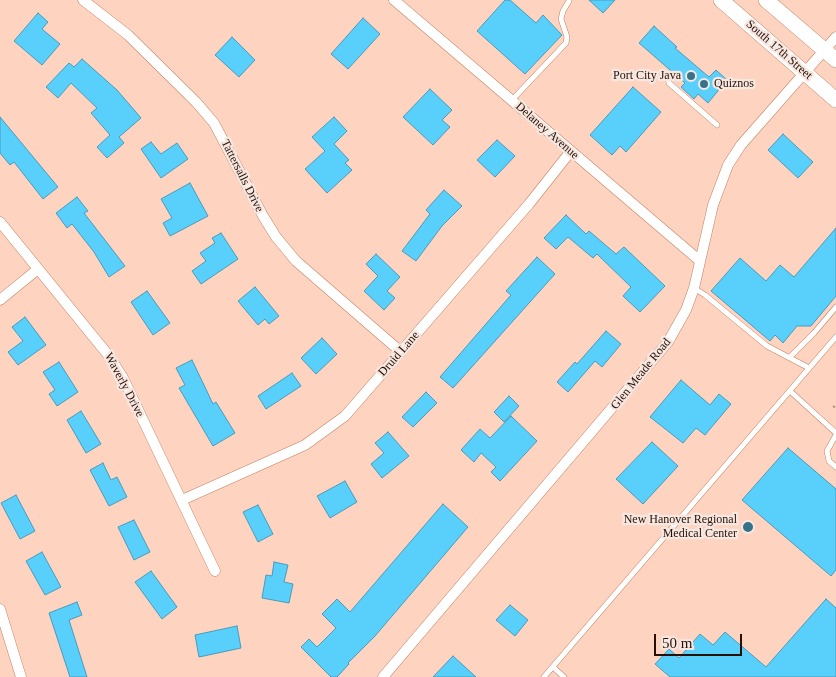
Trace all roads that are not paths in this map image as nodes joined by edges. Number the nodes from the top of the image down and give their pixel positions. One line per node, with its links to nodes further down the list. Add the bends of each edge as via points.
1 (83, 0): 21 (street, Tattersalls Drive, via 128,35 214,123 263,216 296,261)
2 (394, 0): 10 (street, Delaney Avenue)
3 (569, 0): 10 (lane, via 561,19 566,43)
4 (721, 0): 8 (main road, South 17th Street)
5 (766, 0): 7 (main road)
6 (836, 36): 7 (street, Glen Meade Road)
7 (830, 55): 8 (street, Glen Meade Road)
8 (805, 73): 11 (main road, South 17th Street); 15 (street, Glen Meade Road, via 741,145 728,165 713,205)
9 (668, 77): 12 (lane, via 669,83)
10 (512, 100): 13 (street, Delaney Avenue)
11 (836, 100)
12 (717, 124)
13 (571, 152): 15 (street, Delaney Avenue); 21 (street, Druid Lane)
14 (0, 222): 16 (street, Waverly Drive)
15 (700, 261): 17 (street, Glen Meade Road)
16 (38, 268): 18 (street); 27 (street, Waverly Drive, via 123,378)
17 (694, 288): 22 (lane, via 767,346); 32 (street, Glen Meade Road, via 676,329 654,360)
18 (0, 300)
19 (836, 307): 22 (lane)
20 (836, 337): 23 (lane)
21 (401, 352): 27 (street, Druid Lane, via 345,416 329,429 305,445)
22 (790, 357): 23 (lane)
23 (809, 368): 24 (lane)
24 (790, 391): 25 (lane); 30 (lane)
25 (836, 434): 26 (lane, via 827,451 829,461)
26 (836, 468)
27 (182, 500): 28 (street, Waverly Drive)
28 (215, 571)
29 (0, 609): 31 (street)
30 (553, 667): 33 (lane); 34 (lane)
31 (21, 677)
32 (383, 677)
33 (544, 677)
34 (564, 677)

